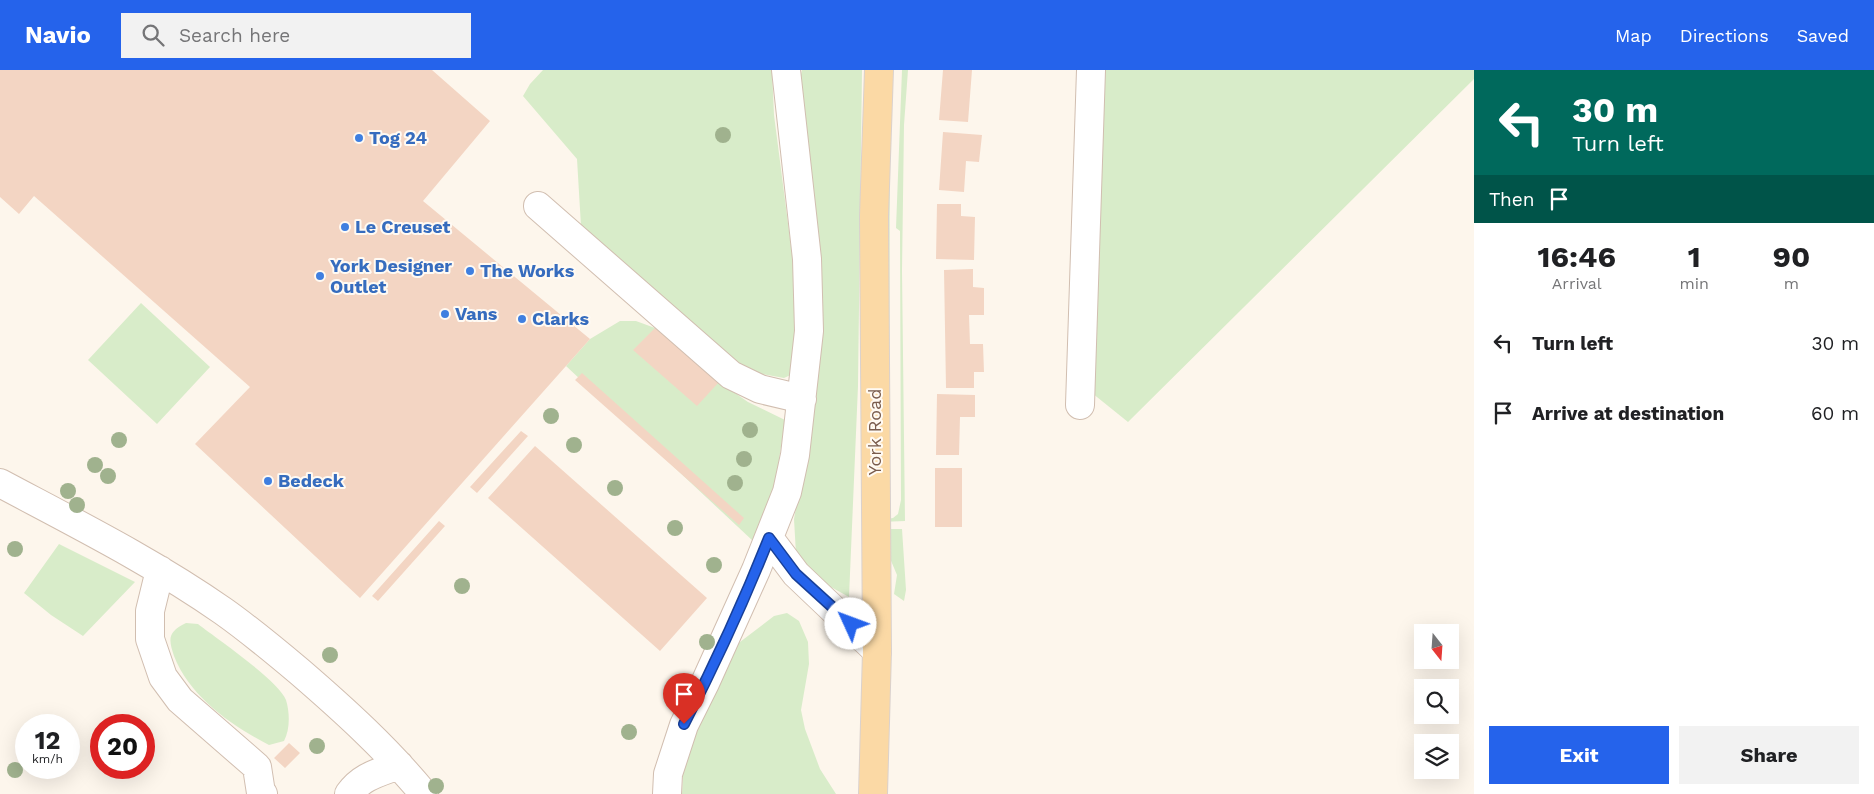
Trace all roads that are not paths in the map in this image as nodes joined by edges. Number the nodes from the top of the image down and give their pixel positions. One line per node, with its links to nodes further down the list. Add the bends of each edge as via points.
1 (786, 70): 5 (street, via 807,259 808,331)
2 (879, 70): 10 (main road, York Road, via 874,216)
3 (1091, 70): 6 (street)
4 (538, 206): 5 (street, via 731,375 760,389)
5 (802, 399): 8 (street, via 787,492)
6 (1080, 404)
7 (0, 482): 9 (street)
8 (769, 538): 10 (street, via 796,574); 15 (street, via 684,724 668,774)
9 (160, 570): 11 (street, via 261,639 338,705); 12 (street, via 150,611 150,639 163,677 180,700 257,767)
10 (877, 651): 16 (main road, York Road)
11 (399, 765): 13 (street, via 356,784); 14 (street)
12 (263, 794)
13 (348, 794)
14 (424, 794)
15 (667, 794)
16 (873, 794)

